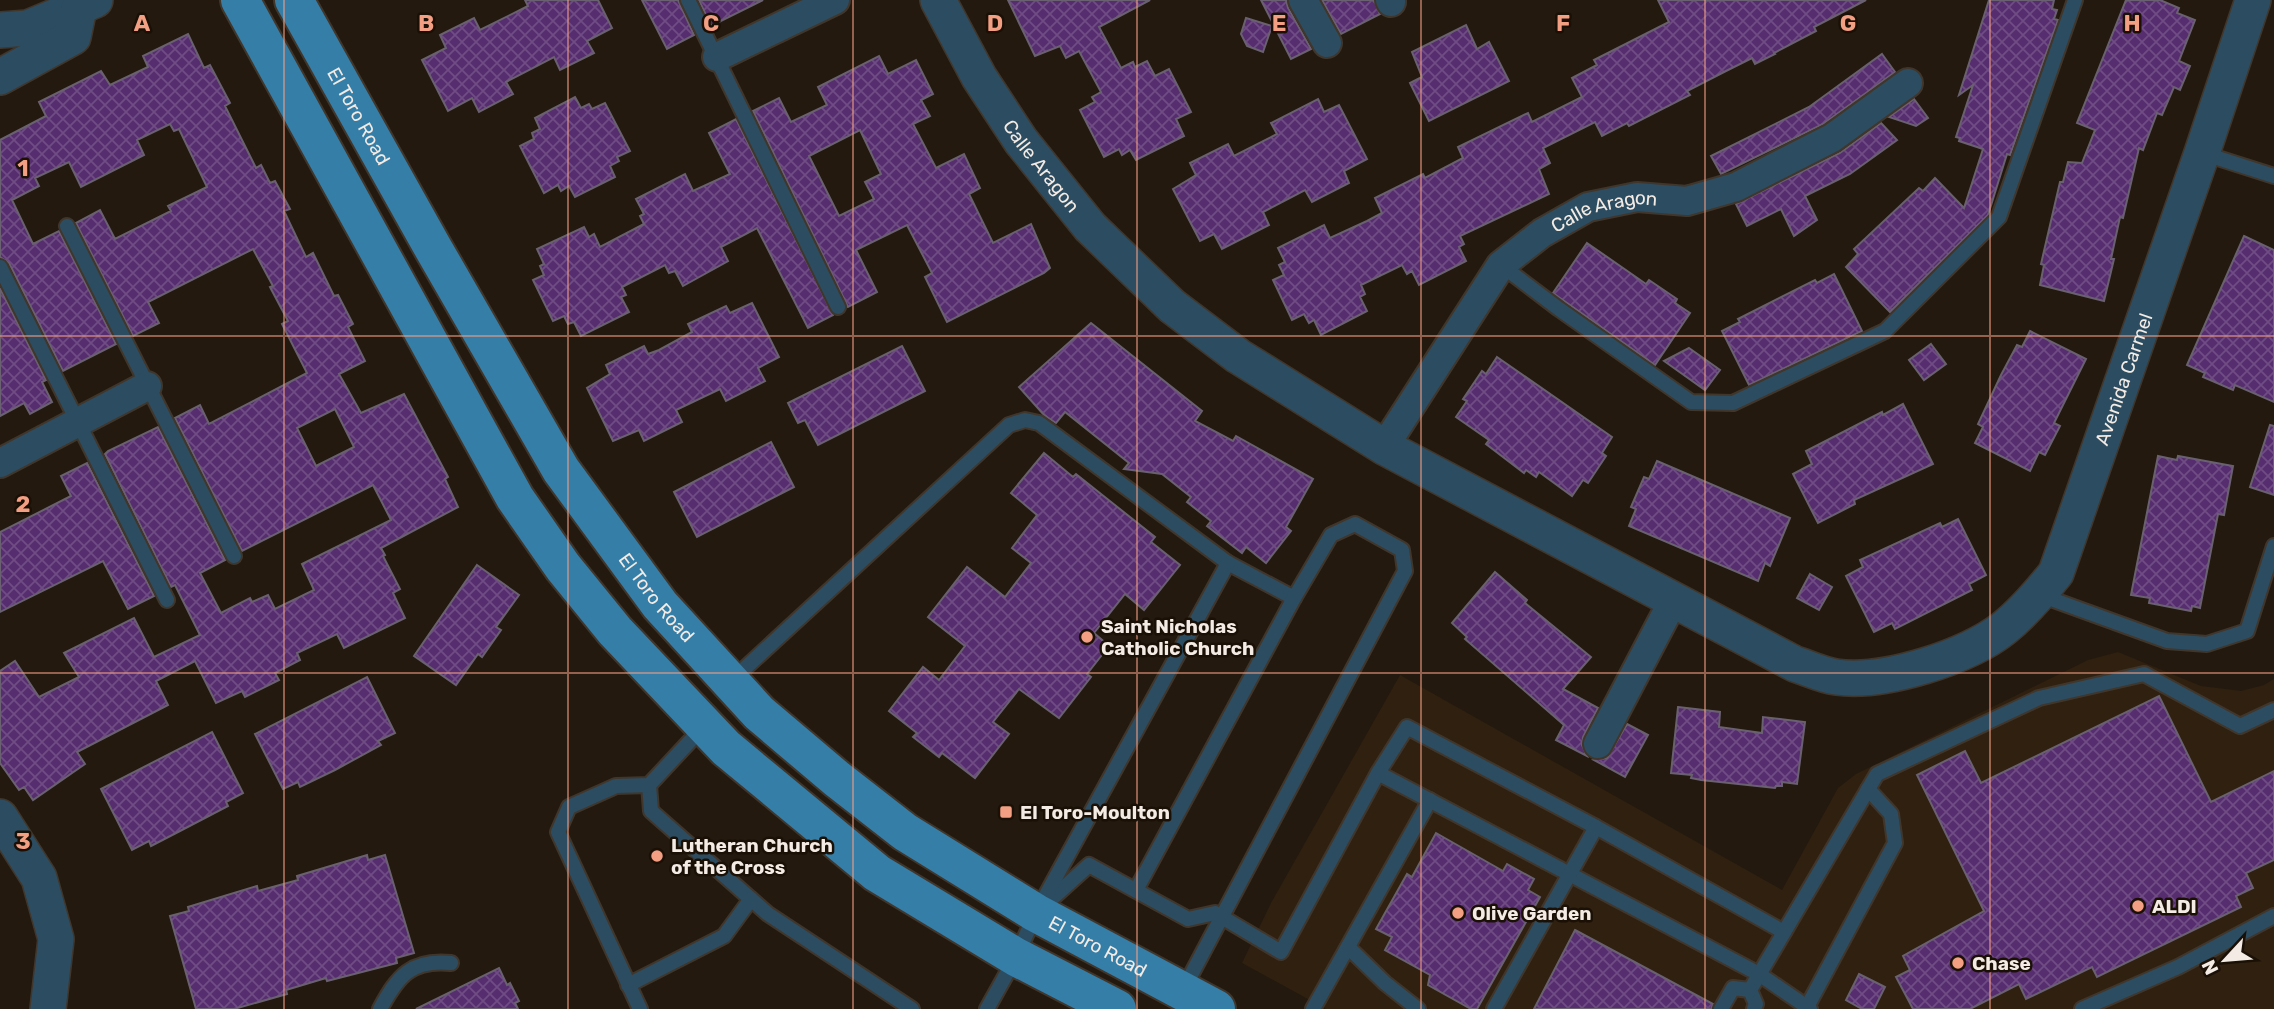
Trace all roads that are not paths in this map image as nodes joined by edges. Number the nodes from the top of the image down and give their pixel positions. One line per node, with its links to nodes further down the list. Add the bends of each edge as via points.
1 (240, 0): 35 (main road, via 515,498 615,631)
2 (294, 0): 33 (main road, El Toro Road, via 561,470 660,604)
3 (688, 0): 12 (lane)
4 (835, 0): 12 (street)
5 (938, 0): 23 (street, Calle Aragon, via 979,77 1021,141 1090,227 1172,306 1238,356)
6 (1304, 0): 11 (street)
7 (2075, 0): 18 (lane, via 1999,217 1885,331 1733,403 1691,401)
8 (2253, 0): 15 (street, Avenida Carmel)
9 (87, 4): 10 (street, via 28,28); 13 (street, via 73,37)
10 (0, 30)
11 (1326, 43)
12 (717, 57): 20 (lane)
13 (0, 77)
14 (1908, 83): 18 (street, Calle Aragon, via 1832,138 1736,187 1687,201 1637,197 1588,207 1542,233)
15 (2202, 153): 16 (lane); 28 (street, Avenida Carmel, via 2056,573)
16 (2274, 176)
17 (66, 226): 21 (lane)
18 (1501, 265): 23 (street, Calle Aragon)
19 (0, 267): 22 (lane)
20 (838, 307)
21 (147, 386): 22 (street); 26 (lane)
22 (78, 422): 24 (street); 30 (lane)
23 (1384, 447): 31 (street, Calle Aragon)
24 (0, 463)
25 (2274, 546): 28 (lane, via 2247,631 2207,643 2167,641)
26 (234, 556)
27 (1228, 563): 29 (lane); 33 (lane, via 1039,423 1025,420 1009,425); 46 (lane)
28 (2039, 595): 32 (street, Avenida Carmel, via 2002,630 1966,650)
29 (1294, 598): 44 (lane); 48 (lane, via 1331,535 1355,524 1402,550 1405,571)
30 (167, 600)
31 (1674, 601): 32 (street, Calle Aragon, via 1795,664 1837,677); 36 (street)
32 (1894, 675)
33 (730, 681): 46 (main road, El Toro Road, via 760,713 905,832)
34 (2274, 710): 39 (lane, via 2240,726 2144,674 2039,698 1877,774)
35 (705, 725): 38 (lane); 51 (main road, via 726,748 877,873)
36 (1598, 744)
37 (1378, 773): 40 (lane); 42 (lane, via 1407,727); 48 (lane, via 1281,952)
38 (649, 785): 45 (lane, via 651,811); 54 (lane, via 616,786 569,807 558,832)
39 (1868, 789): 49 (lane); 57 (lane, via 1891,814 1895,843)
40 (1430, 800): 43 (lane); 50 (lane)
41 (0, 817): 58 (street, via 38,878 56,939)
42 (1596, 827): 43 (lane); 49 (lane)
43 (1570, 875): 53 (lane); 67 (lane)
44 (1136, 890): 46 (lane, via 1089,865); 48 (lane, via 1188,919 1215,913)
45 (751, 899): 54 (lane, via 724,936); 61 (lane)
46 (1036, 914): 51 (lane); 56 (main road, El Toro Road)
47 (2274, 916): 70 (lane, via 2178,967)
48 (1223, 918): 56 (lane)
49 (1784, 932): 53 (lane)
50 (1348, 947): 65 (lane); 66 (lane)
51 (1016, 957): 62 (lane); 63 (main road)
52 (452, 963): 59 (lane, via 430,961 402,975)
53 (1759, 974): 55 (lane); 57 (lane)
54 (628, 985): 60 (lane)
55 (1750, 990): 68 (lane, via 1733,988); 69 (lane)
56 (1183, 992): 64 (main road, El Toro Road)
57 (1809, 1008)
58 (48, 1009)
59 (380, 1009)
60 (640, 1009)
61 (912, 1009)
62 (986, 1009)
63 (1117, 1009)
64 (1216, 1009)
65 (1313, 1009)
66 (1418, 1009)
67 (1494, 1009)
68 (1721, 1009)
69 (1754, 1009)
70 (2082, 1009)

